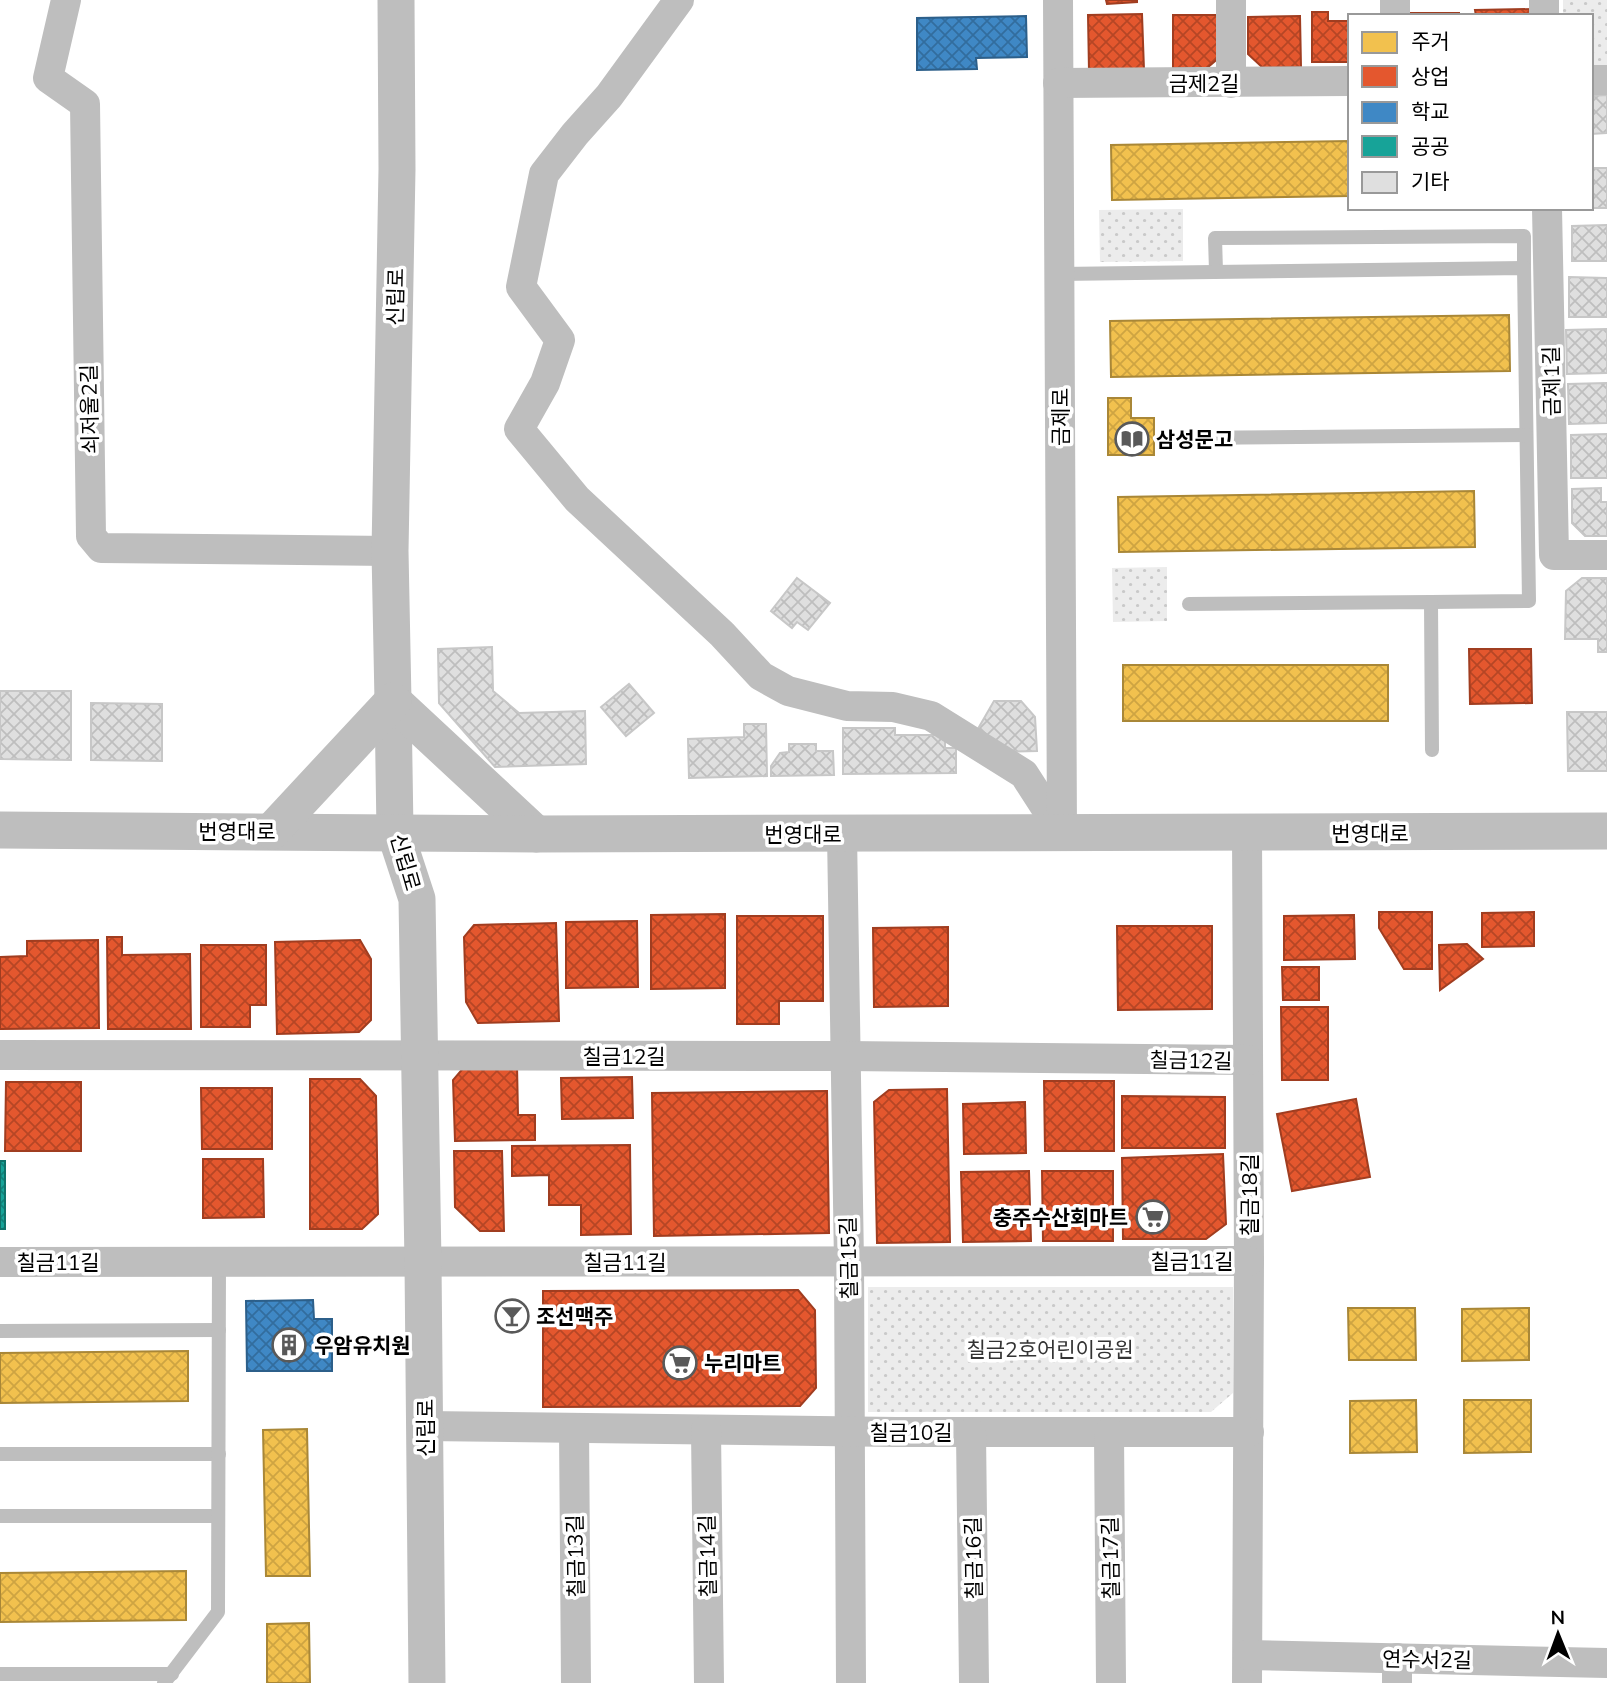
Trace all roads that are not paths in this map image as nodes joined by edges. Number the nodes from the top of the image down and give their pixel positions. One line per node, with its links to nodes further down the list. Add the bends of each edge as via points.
1 (66, 0): 15 (street, 쇠저울2길, via 47,78 85,104 91,536 101,548)
2 (396, 0): 15 (street, 신립로)
3 (679, 0): 26 (street, via 609,96 544,174 521,287 560,340 545,383 519,429 577,499 722,634 761,677 788,691 847,706 893,707 931,716 1024,775)
4 (1058, 0): 7 (street, 금제로)
5 (1231, 0): 8 (street)
6 (1348, 82): 8 (street, 금제2길)
7 (1058, 83): 8 (street, 금제2길); 12 (street, 금제로)
8 (1231, 83)
9 (1547, 210): 16 (street, 금제1길)
10 (1524, 268): 11 (lane); 11 (lane, via 1524,236 1215,238); 13 (lane)
11 (1216, 271): 12 (lane)
12 (1059, 274): 26 (street, 금제로)
13 (1526, 435): 14 (lane); 16 (lane)
14 (1181, 438)
15 (390, 551): 20 (street, 신립로)
16 (1541, 555): 17 (street); 18 (lane, via 1529,601)
17 (1607, 555)
18 (1431, 601): 19 (lane); 21 (lane)
19 (1189, 604)
20 (393, 701): 23 (street); 25 (street, 신립로); 28 (street)
21 (1432, 750)
22 (0, 830): 23 (street, 번영대로)
23 (272, 831): 25 (street, 번영대로)
24 (1607, 831): 27 (street, 번영대로)
25 (395, 832): 28 (street, 번영대로); 31 (street, 신립로, via 417,898)
26 (1062, 833): 27 (street, 번영대로); 29 (street, 번영대로)
27 (1247, 833): 33 (street, 칠금18길)
28 (536, 834): 29 (street, 번영대로)
29 (842, 834): 32 (street, 칠금15길)
30 (0, 1055): 31 (street, 칠금12길)
31 (420, 1056): 32 (street, 칠금12길); 38 (street, 신립로)
32 (845, 1056): 33 (street, 칠금12길); 37 (street, 칠금15길)
33 (1248, 1060): 34 (street, 칠금18길)
34 (1249, 1261): 37 (street, 칠금11길); 45 (street, 칠금18길)
35 (0, 1262): 36 (street, 칠금11길)
36 (219, 1262): 38 (street, 칠금11길); 39 (lane)
37 (849, 1262): 38 (street, 칠금11길); 44 (street, 칠금15길)
38 (424, 1263): 41 (street, 신립로)
39 (219, 1330): 40 (lane); 49 (lane)
40 (0, 1331)
41 (425, 1426): 42 (street, 칠금10길); 57 (street, 신립로)
42 (574, 1428): 43 (street, 칠금10길); 58 (street, 칠금13길)
43 (706, 1430): 44 (street, 칠금10길); 59 (street, 칠금14길)
44 (850, 1432): 46 (street, 칠금10길); 60 (street, 칠금15길)
45 (1249, 1432): 47 (street, 칠금10길); 53 (street, 칠금18길)
46 (971, 1433): 47 (street, 칠금10길); 61 (street, 칠금16길)
47 (1109, 1433): 62 (street, 칠금17길)
48 (0, 1454): 49 (lane)
49 (219, 1454): 51 (lane)
50 (0, 1516): 51 (lane)
51 (218, 1516): 56 (lane, via 218,1612)
52 (1607, 1663): 54 (street, 연수서2길)
53 (1248, 1669): 54 (street, 연수서2길)
54 (1397, 1671)
55 (0, 1674): 56 (lane)
56 (168, 1679)
57 (427, 1683)
58 (576, 1683)
59 (709, 1683)
60 (851, 1683)
61 (974, 1683)
62 (1111, 1683)

